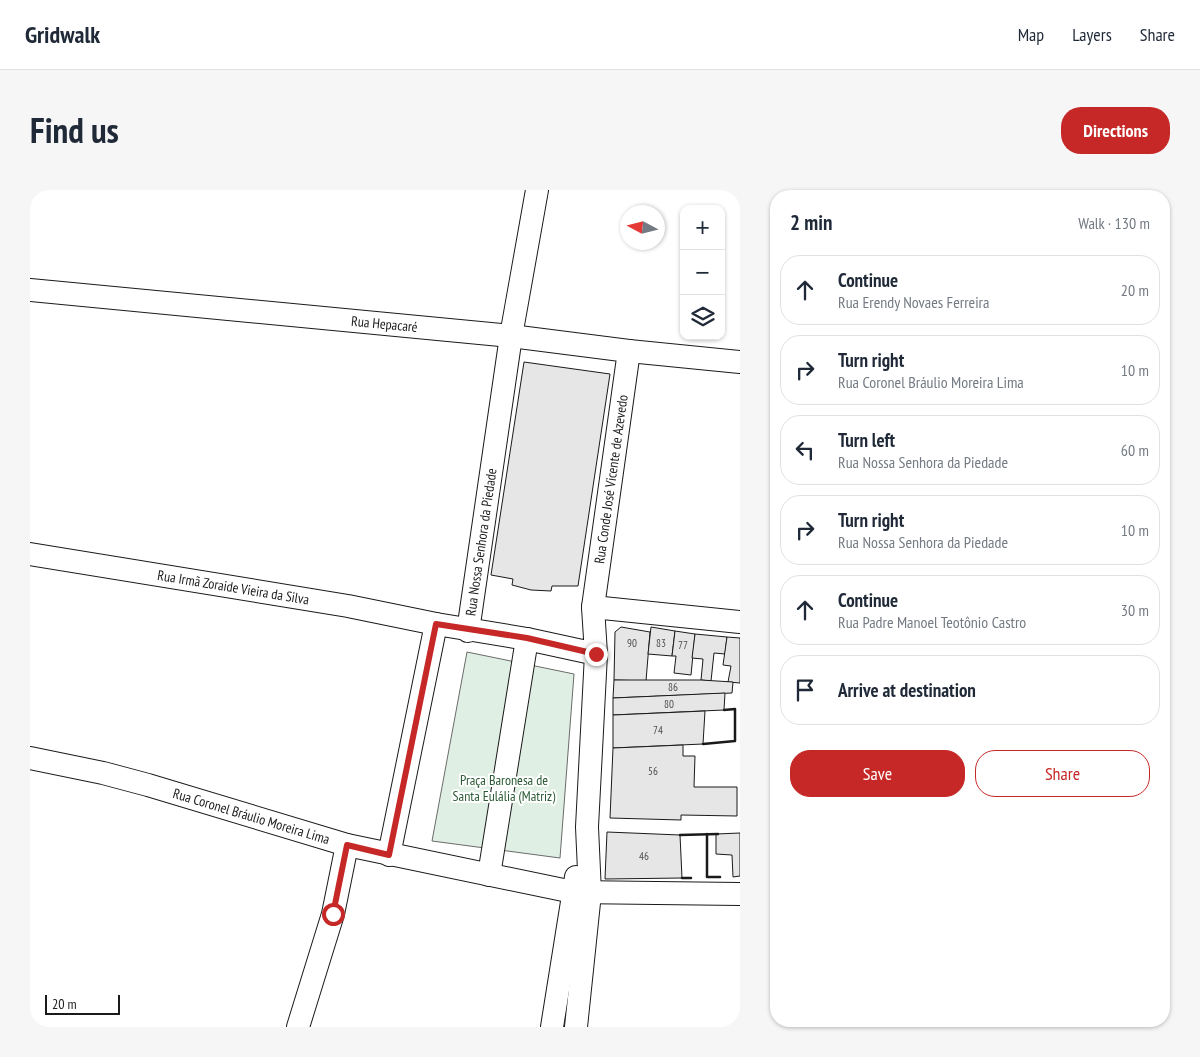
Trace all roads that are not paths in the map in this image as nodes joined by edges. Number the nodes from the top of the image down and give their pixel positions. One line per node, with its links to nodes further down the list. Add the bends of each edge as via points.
1 (537, 190): 3 (street, Rua Nossa Senhora da Piedade)
2 (30, 290): 3 (street, Rua Hepacaré)
3 (511, 336): 4 (street, Rua Hepacaré); 10 (street, Rua Nossa Senhora da Piedade)
4 (629, 351): 5 (street, Rua Hepacaré); 7 (street, Rua Conde José Vicente de Azevedo)
5 (740, 362)
6 (30, 554): 9 (street, Rua Irmã Zoraide Vieira da Silva, via 348,606)
7 (592, 607): 8 (street); 12 (street, Rua Conde José Vicente de Azevedo)
8 (740, 622)
9 (436, 624): 10 (street, Rua Nossa Senhora da Piedade); 15 (street)
10 (468, 630): 11 (street)
11 (527, 638): 12 (street); 16 (street)
12 (596, 654): 17 (street)
13 (30, 758): 14 (street, Rua Coronel Bráulio Moreira Lima, via 148,785)
14 (347, 845): 15 (street, Rua Coronel Bráulio Moreira Lima); 19 (street, via 333,914)
15 (389, 855): 16 (street, Rua Coronel Bráulio Moreira Lima)
16 (489, 875): 17 (street, Rua Coronel Bráulio Moreira Lima)
17 (581, 892): 18 (street, Rua Coronel Bráulio Moreira Lima); 20 (street); 21 (street)
18 (740, 894)
19 (298, 1027)
20 (552, 1027)
21 (576, 1027)

